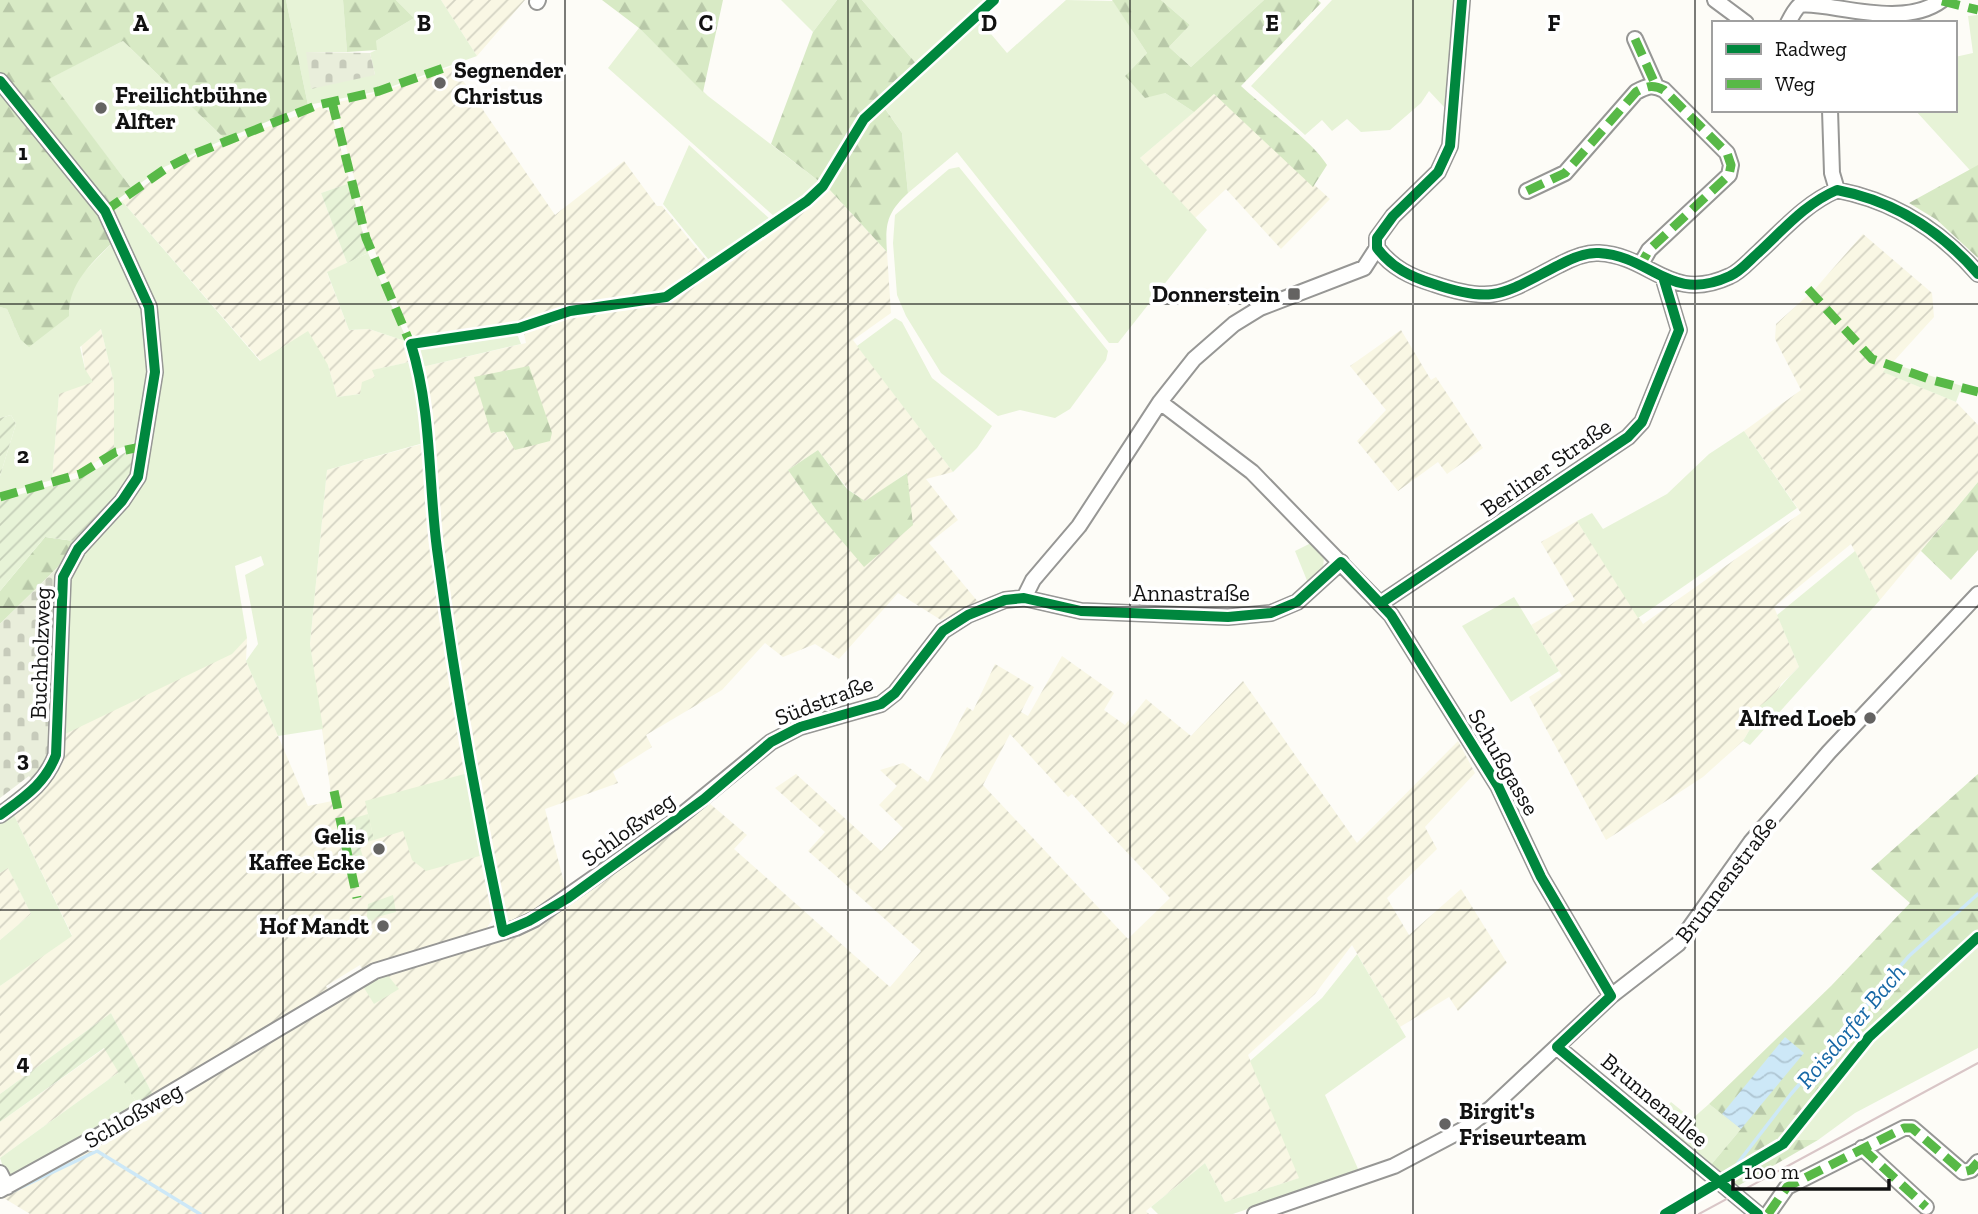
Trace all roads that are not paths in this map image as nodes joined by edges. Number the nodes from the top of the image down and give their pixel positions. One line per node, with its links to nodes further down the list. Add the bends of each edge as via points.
1 (1462, 0): 12 (street, via 1450,146 1438,173 1393,216 1377,238)
2 (1715, 0): 4 (street)
3 (1942, 0): 5 (street, via 1927,9 1903,13 1808,1)
4 (1743, 21)
5 (1789, 21)
6 (1635, 39): 8 (street)
7 (0, 81): 24 (street, Buchholzweg, via 113,226 149,307 155,372 138,477 79,549 63,577 56,755 39,786)
8 (1656, 86): 11 (street, via 1636,92 1565,173); 13 (street, via 1727,153 1731,165 1729,175 1649,250)
9 (1830, 112): 10 (street)
10 (1837, 190): 16 (street, via 1917,220 1958,251); 17 (street, via 1808,207 1732,276 1708,284)
11 (1527, 191)
12 (1377, 248): 14 (street); 15 (street)
13 (1642, 264): 14 (street, via 1620,255 1595,253 1568,260 1489,296 1468,296); 17 (street)
14 (1393, 267): 15 (street)
15 (1364, 268): 18 (street, via 1259,307 1194,359)
16 (1978, 274)
17 (1664, 280): 22 (street, Berliner Straße, via 1679,330 1642,422 1628,437)
18 (1160, 402): 19 (street, Schußgasse, via 1252,472); 21 (street, via 1086,516 1033,580)
19 (1341, 562): 21 (street, Annastraße, via 1297,602 1271,613 1228,617 1081,611); 22 (street, Schußgasse)
20 (1978, 594): 25 (street, Brunnenstraße, via 1751,842 1678,944)
21 (1024, 598): 23 (street, Südstraße, via 1005,600 968,615 943,631 895,694 881,704 800,727)
22 (1381, 603): 25 (street, Schußgasse, via 1498,786 1541,877)
23 (768, 745): 29 (street, Schloßweg, via 672,823 535,919 375,971 98,1136)
24 (0, 815)
25 (1611, 996): 26 (street, Brunnenstraße)
26 (1557, 1047): 31 (street, Brunnenstraße, via 1464,1129 1394,1166); 33 (street, Brunnenallee)
27 (1862, 1148): 28 (street, via 1912,1128 1963,1172); 30 (street); 34 (street, via 1787,1187)
28 (1978, 1162)
29 (2, 1184)
30 (1926, 1207)
31 (1281, 1210): 32 (street, Brunnenstraße)
32 (1255, 1214)
33 (1758, 1214)
34 (1768, 1214)

